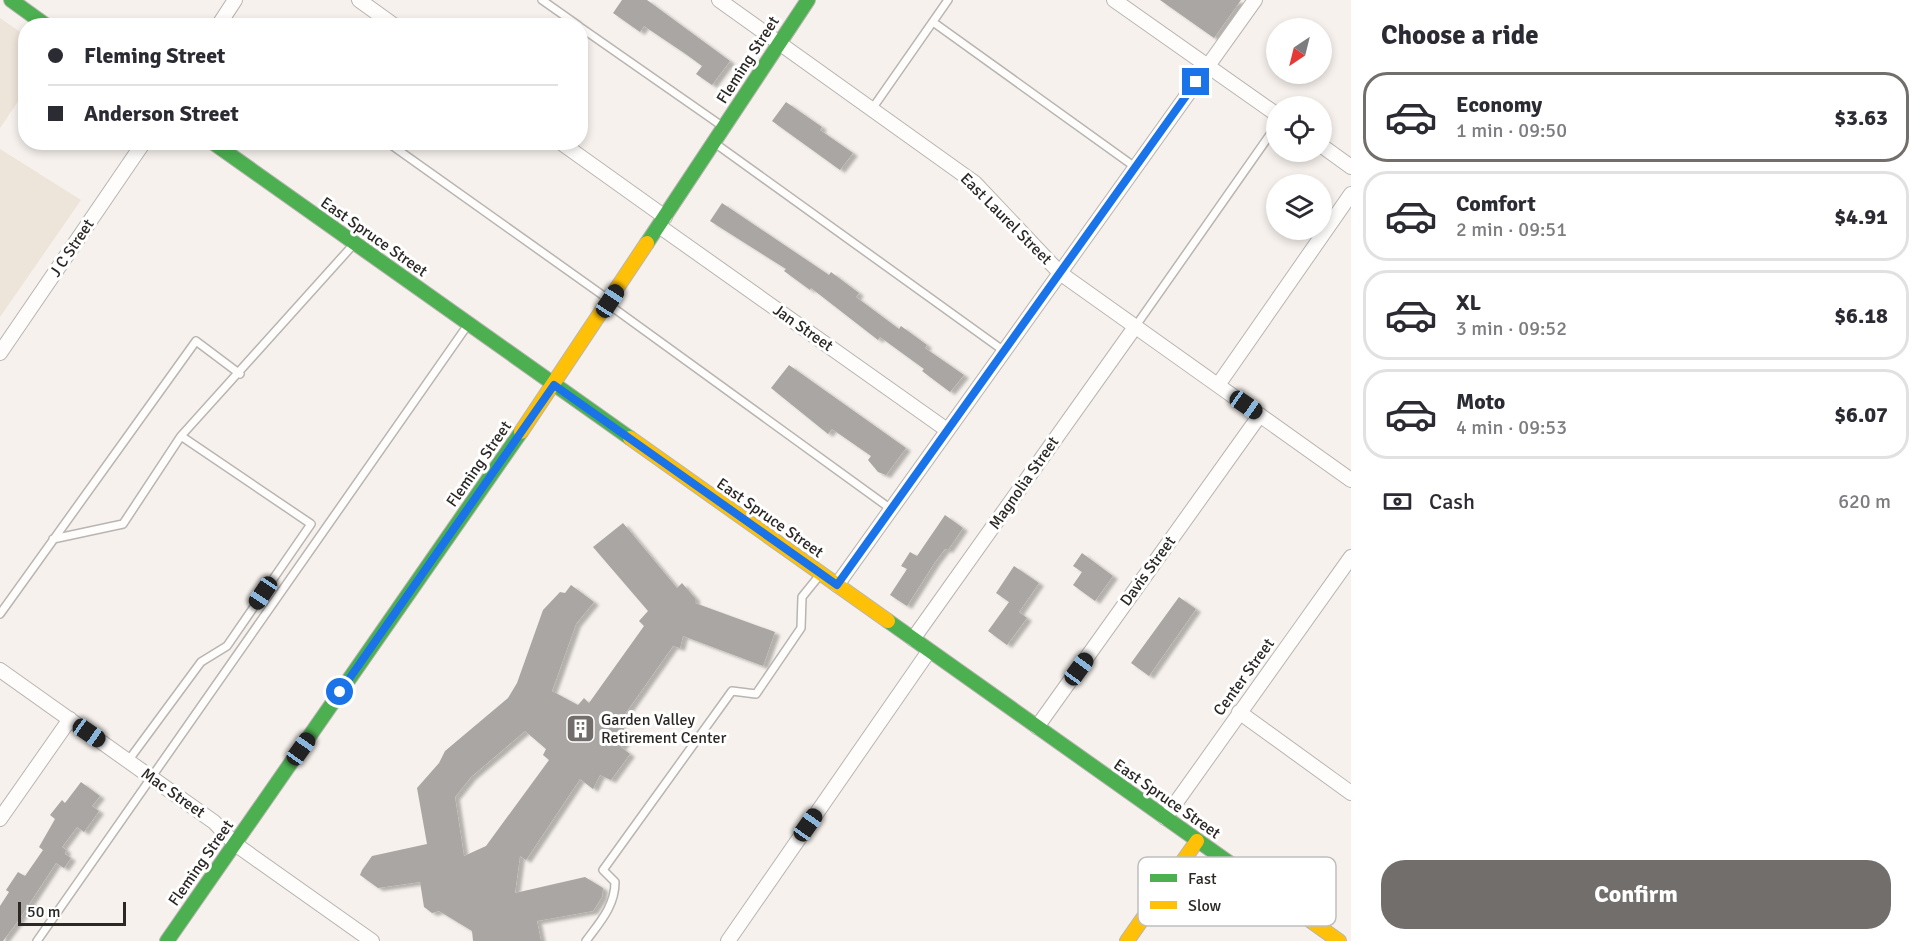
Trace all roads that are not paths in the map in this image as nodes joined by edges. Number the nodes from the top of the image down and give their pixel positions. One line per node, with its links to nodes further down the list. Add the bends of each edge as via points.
1 (11, 0): 10 (street)
2 (236, 0): 11 (street)
3 (359, 0): 12 (street)
4 (542, 0): 13 (lane)
5 (718, 0): 16 (street, East Laurel Street)
6 (808, 0): 16 (street, Fleming Street)
7 (948, 0): 14 (lane)
8 (1114, 0): 17 (street)
9 (1255, 0): 17 (street)
10 (36, 18)
11 (224, 18)
12 (384, 18)
13 (568, 18)
14 (933, 22): 19 (lane); 28 (lane)
15 (588, 32): 20 (lane)
16 (780, 43): 19 (street, East Laurel Street); 20 (street, Fleming Street)
17 (1208, 66): 18 (street); 28 (street)
18 (1266, 107)
19 (872, 109): 33 (street, East Laurel Street, via 975,183)
20 (724, 128): 22 (street, Fleming Street)
21 (1266, 140): 36 (lane)
22 (714, 142): 31 (street, Fleming Street); 37 (lane)
23 (139, 150): 38 (street, J C Street)
24 (223, 150): 32 (street, East Spruce Street)
25 (398, 150): 34 (lane)
26 (570, 150): 31 (street, Jan Street)
27 (1332, 153): 29 (street)
28 (1136, 167): 33 (street)
29 (1351, 167)
30 (1351, 194): 41 (street)
31 (662, 222): 34 (street, Fleming Street); 43 (street, Jan Street)
32 (355, 243): 35 (street, East Spruce Street); 39 (lane)
33 (1060, 273): 36 (street, East Laurel Street); 37 (street)
34 (609, 302): 40 (street, Fleming Street); 46 (lane)
35 (468, 324): 40 (street, East Spruce Street); 59 (lane)
36 (1135, 327): 41 (street, East Laurel Street); 52 (street, Magnolia Street)
37 (1004, 351): 43 (street)
38 (0, 352)
39 (240, 374): 44 (lane); 47 (lane, via 196,341)
40 (554, 385): 49 (street, East Spruce Street); 64 (street, Fleming Street)
41 (1218, 385): 42 (street, East Laurel Street)
42 (1260, 415): 45 (street, East Laurel Street); 57 (street, Davis Street)
43 (946, 430): 46 (street)
44 (181, 436): 47 (lane, via 123,524); 58 (lane, via 310,524 227,646 201,662)
45 (1351, 480)
46 (891, 509): 50 (street)
47 (53, 539): 51 (lane)
48 (1351, 557): 55 (street, Center Street)
49 (820, 574): 50 (street, East Spruce Street); 72 (lane, via 802,597 801,628 756,694 732,691 603,870 615,882 615,895)
50 (837, 585): 52 (street, East Spruce Street)
51 (0, 614)
52 (913, 639): 53 (street, East Spruce Street)
53 (929, 651): 57 (street, East Spruce Street); 73 (street)
54 (0, 670): 56 (street, Mac Street)
55 (1239, 712): 60 (street); 61 (street, Center Street)
56 (70, 719): 58 (street, Mac Street); 62 (street)
57 (1037, 727): 61 (street, East Spruce Street)
58 (128, 761): 59 (street, Mac Street)
59 (150, 777): 64 (street, Mac Street, via 214,822); 70 (lane)
60 (1351, 793)
61 (1166, 818): 63 (street, East Spruce Street)
62 (0, 819)
63 (1197, 841): 65 (street); 66 (street, East Spruce Street)
64 (235, 844): 69 (street, Fleming Street); 71 (street, Mac Street)
65 (1186, 857)
66 (1220, 857)
67 (1138, 925): 74 (street)
68 (1318, 926): 75 (street, East Spruce Street)
69 (170, 940)
70 (37, 941)
71 (372, 941)
72 (586, 941)
73 (728, 941)
74 (1127, 941)
75 (1339, 941)

